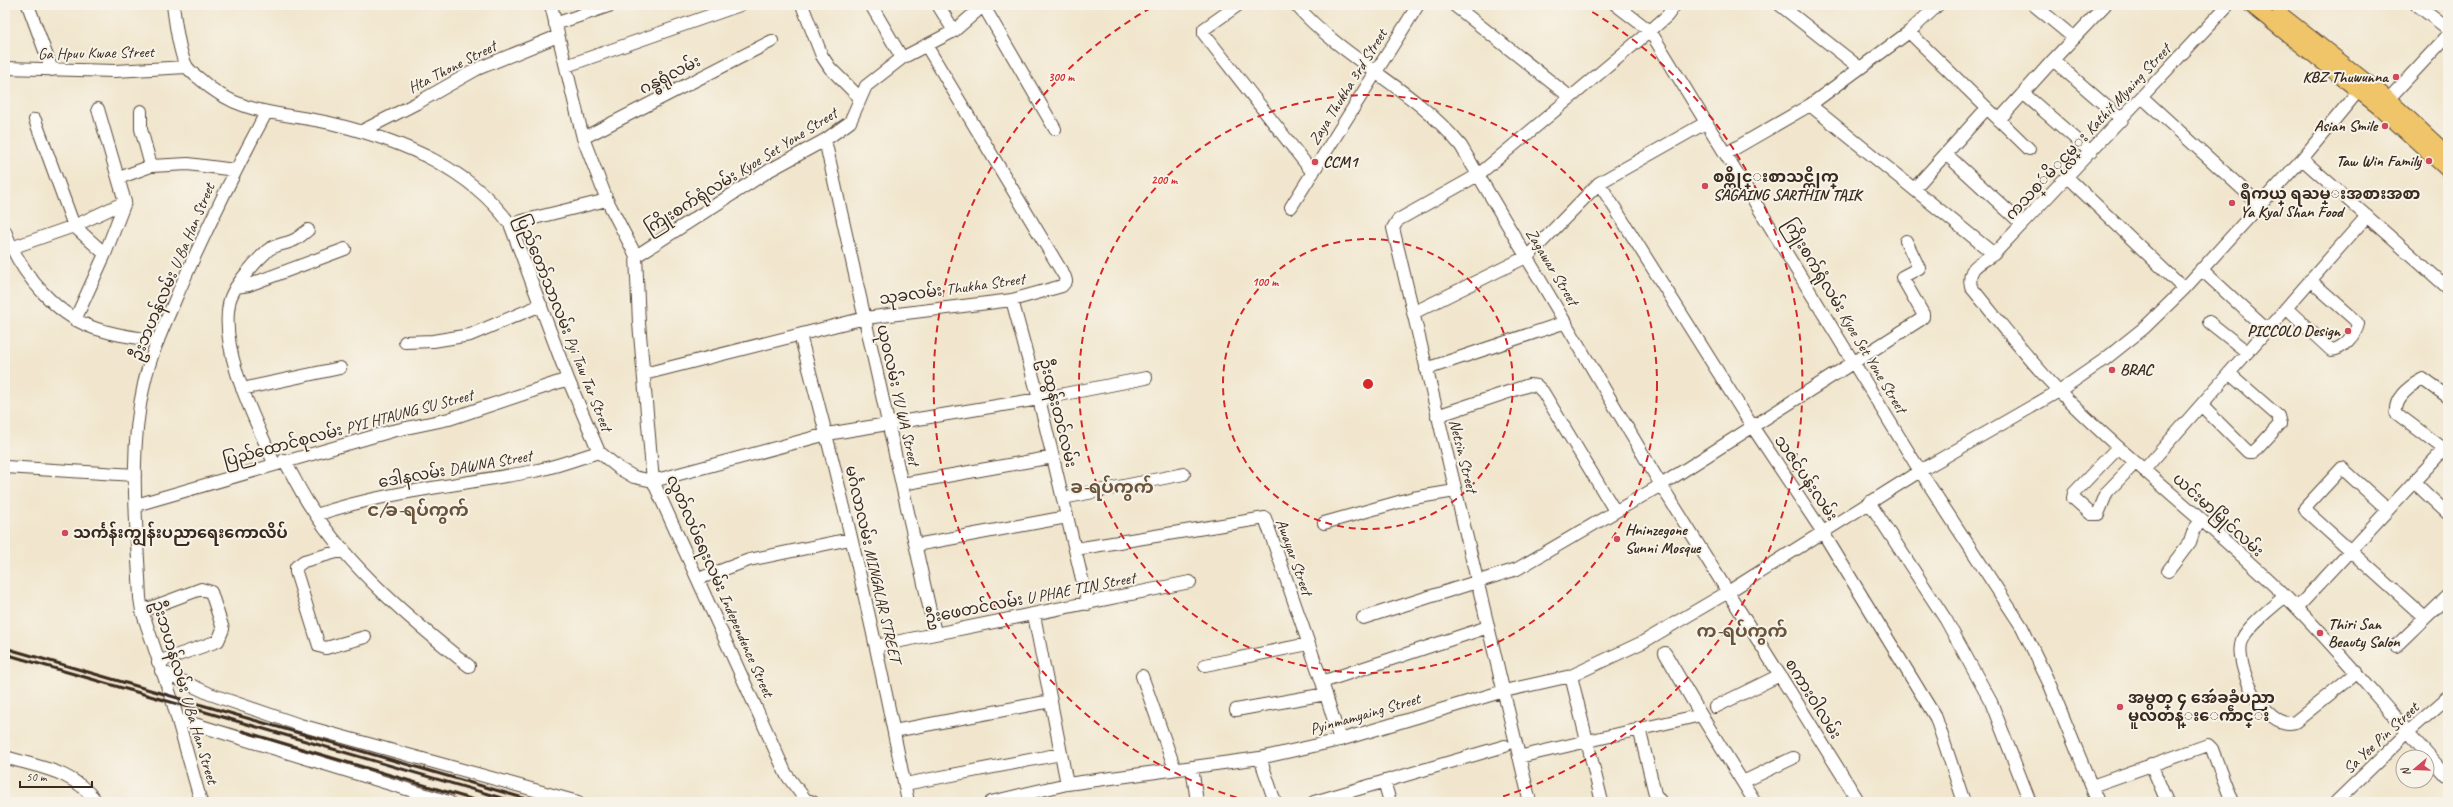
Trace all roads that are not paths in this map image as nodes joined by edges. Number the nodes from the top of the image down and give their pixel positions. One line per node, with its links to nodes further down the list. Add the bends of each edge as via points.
1 (28, 5): 38 (street)
2 (173, 5): 35 (street, via 176,30)
3 (551, 5): 24 (street, လွတ်လပ်ရေးလမ်း Independence Street)
4 (611, 5): 24 (street, Hta Thone Street)
5 (740, 5): 34 (street)
6 (802, 5): 43 (street, via 822,56 830,68)
7 (871, 5): 32 (street)
8 (938, 5): 25 (street)
9 (983, 5): 25 (street, ကြိုးစက်ရုံလမ်း Kyoe Set Yone Street); 55 (street)
10 (1238, 5): 68 (street, via 1204,29 1204,34)
11 (1296, 5): 39 (street, Zagawar Street, via 1325,34)
12 (1418, 5): 39 (street, Zaya Thukha 3rd Street)
13 (1454, 5): 42 (street)
14 (1616, 5): 26 (street, ကြိုးစက်ရုံလမ်း Kyoe Set Yone Street)
15 (1675, 5): 26 (street)
16 (1780, 5): 37 (street)
17 (2034, 5): 29 (street)
18 (2106, 5): 29 (street)
19 (2228, 5): 44 (street, ကသစ္ဴမိႂင္လမ္း Kathit Myaing Street)
20 (2417, 5): 23 (street)
21 (2259, 6): 40 (main road)
22 (1933, 7): 27 (street)
23 (2448, 29)
24 (556, 30): 34 (street, လွတ်လပ်ရေးလမ်း Independence Street); 56 (street, Hta Thone Street)
25 (954, 31): 31 (street, ကြိုးစက်ရုံလမ်း Kyoe Set Yone Street)
26 (1650, 31): 42 (street); 54 (street, ကြိုးစက်ရုံလမ်း Kyoe Set Yone Street)
27 (1908, 32): 37 (street); 47 (street)
28 (2448, 35): 46 (street)
29 (2074, 38): 33 (street)
30 (772, 41): 57 (street, ဂန္ဓရုံလမ်း)
31 (926, 45): 32 (street, ကြိုးစက်ရုံလမ်း Kyoe Set Yone Street); 97 (street, သုခလမ်း Thukha Street, via 1065,277 1062,286)
32 (902, 58): 43 (street, ကြိုးစက်ရုံလမ်း Kyoe Set Yone Street, via 866,86)
33 (2053, 60): 41 (street); 53 (street)
34 (566, 66): 57 (street, လွတ်လပ်ရေးလမ်း Independence Street)
35 (187, 67): 38 (street, Ga Hpuu Kwae Street, via 115,71); 50 (street, ပြည်တော်သာလမ်း Pyi Taw Tar Street, via 209,88 242,106)
36 (5, 68): 38 (street, Ga Hpuu Kwae Street)
37 (1860, 68): 45 (street)
38 (52, 70)
39 (1377, 71): 68 (street, Zaya Thukha 3rd Street); 69 (street, Zagawar Street, via 1436,118 1461,146)
40 (2363, 86): 46 (main road); 64 (street, Pyinmamyaing Street)
41 (2023, 93): 52 (street); 60 (street)
42 (1570, 96): 69 (street)
43 (860, 98): 58 (street, ကြိုးစက်ရုံလမ်း Kyoe Set Yone Street, via 850,122)
44 (2142, 98): 53 (street, ကသစ္ဴမိႂင္လမ္း Kathit Myaing Street); 76 (street)
45 (1810, 104): 61 (street); 73 (street)
46 (2384, 104): 63 (main road); 67 (main road)
47 (1987, 108): 52 (street); 62 (street)
48 (98, 109): 71 (street)
49 (141, 111): 65 (street, via 140,129)
50 (266, 114): 56 (street, ပြည်တော်သာလမ်း Pyi Taw Tar Street, via 336,124); 66 (street, ဦးဘဟန်လမ်း U Ba Han Street)
51 (35, 120): 81 (street)
52 (1999, 120): 59 (street)
53 (2122, 120): 60 (street, ကသစ္ဴမိႂင္လမ္း Kathit Myaing Street)
54 (1707, 122): 61 (street, ကြိုးစက်ရုံလမ်း Kyoe Set Yone Street); 72 (street)
55 (1055, 129)
56 (362, 131): 79 (street, ပြည်တော်သာလမ်း Pyi Taw Tar Street, via 392,140 461,174 495,203)
57 (583, 138): 74 (street, လွတ်လပ်ရေးလမ်း Independence Street)
58 (825, 140): 89 (street, ကြိုးစက်ရုံလမ်း Kyoe Set Yone Street, via 770,170); 101 (street, ယုဝလမ်း YU WA Street)
59 (2029, 150)
60 (2091, 152): 70 (street, ကသစ္ဴမိႂင္လမ္း Kathit Myaing Street)
61 (1727, 153): 110 (street, ကြိုးစက်ရုံလမ်း Kyoe Set Yone Street)
62 (1946, 154): 73 (street); 80 (street)
63 (2448, 155)
64 (2302, 158): 76 (street, Pyinmamyaing Street); 78 (street)
65 (151, 166): 66 (street, via 188,164); 71 (street)
66 (235, 170): 107 (street, ဦးဘဟန်လမ်း U Ba Han Street, via 194,255)
67 (2448, 170)
68 (1313, 173): 77 (street, Zaya Thukha 3rd Street)
69 (1478, 175): 90 (street, Zagawar Street); 100 (street, Netsin Street, via 1398,220 1393,228)
70 (2067, 177): 80 (street, ကသစ္ဴမိႂင္လမ္း Kathit Myaing Street); 95 (street)
71 (119, 178): 75 (street)
72 (1599, 183): 90 (street); 124 (street, သဇင်ပန်းလမ်း)
73 (1914, 189): 88 (street)
74 (607, 200): 79 (street); 89 (street, လွတ်လပ်ရေးလမ်း Independence Street)
75 (126, 202): 81 (street); 87 (street)
76 (2260, 205): 91 (street, Pyinmamyaing Street)
77 (1291, 206)
78 (2367, 216): 93 (street); 96 (street)
79 (510, 224): 98 (street, ပြည်တော်သာလမ်း Pyi Taw Tar Street)
80 (2022, 224): 88 (street, ကသစ္ဴမိႂင္လမ္း Kathit Myaing Street)
81 (74, 226): 85 (street); 87 (street)
82 (308, 230): 94 (street, via 296,239 268,250)
83 (5, 231): 85 (street)
84 (1906, 241): 110 (street, via 1919,268 1902,277 1924,317)
85 (11, 248): 102 (street, via 20,264 45,293)
86 (345, 248): 94 (street, via 249,285)
87 (106, 254): 102 (street)
88 (1994, 254): 92 (street, ကသစ္ဴမိႂင္လမ္း Kathit Myaing Street, via 1972,269)
89 (636, 256): 114 (street, လွတ်လပ်ရေးလမ်း Independence Street)
90 (1528, 256): 100 (street); 103 (street, Zagawar Street)
91 (2202, 269): 95 (street, Pyinmamyaing Street); 105 (street)
92 (1969, 277): 118 (street, ယင်းမာမြိုင်လမ်း, via 1971,287)
93 (2310, 280): 99 (street); 99 (street, via 2354,319 2358,324 2357,330 2341,347 2331,350)
94 (236, 287): 117 (street, via 229,303 228,325 233,359)
95 (2184, 288): 118 (street, Pyinmamyaing Street, via 2144,328)
96 (2448, 288)
97 (1012, 300): 101 (street, သုခလမ်း Thukha Street); 120 (street, ဦးထွန်းတင်လမ်း)
98 (541, 305): 108 (street, via 470,335 433,341); 116 (street, ပြည်တော်သာလမ်း Pyi Taw Tar Street)
99 (2286, 308): 105 (street)
100 (1413, 313): 112 (street, Netsin Street)
101 (865, 318): 106 (street, သုခလမ်း Thukha Street); 123 (street, ယုဝလမ်း YU WA Street)
102 (75, 320): 107 (street, via 103,331)
103 (1566, 322): 112 (street); 139 (street, Zagawar Street)
104 (2209, 322): 109 (street)
105 (2267, 330): 109 (street)
106 (800, 335): 114 (street, သုခလမ်း Thukha Street); 125 (street, မင်္ဂလာလမ်း MINGALAR STREET)
107 (158, 341): 135 (street, ဦးဘဟန်လမ်း U Ba Han Street, via 144,384)
108 (405, 342)
109 (2247, 352): 113 (street)
110 (1855, 362): 124 (street); 133 (street, ကြိုးစက်ရုံလမ်း Kyoe Set Yone Street)
111 (340, 368): 117 (street)
112 (1426, 369): 122 (street, Netsin Street)
113 (2229, 373): 121 (street); 121 (street, via 2278,416 2280,424 2257,449 2248,452)
114 (644, 374): 136 (street, လွတ်လပ်ရေးလမ်း Independence Street)
115 (1146, 378): 120 (street)
116 (568, 379): 128 (street, ပြည်တော်သာလမ်း Pyi Taw Tar Street); 130 (street, ပြည်ထောင်စုလမ်း PYI HTAUNG SU Street, via 449,419 392,430)
117 (242, 390): 130 (street)
118 (2059, 391): 126 (street, ယင်းမာမြိုင်လမ်း); 133 (street, Pyinmamyaing Street)
119 (2448, 397): 127 (street, via 2423,379 2398,400 2395,406 2396,413)
120 (1039, 399): 123 (street); 129 (street, ဦးထွန်းတင်လမ်း)
121 (2201, 405): 131 (street)
122 (1437, 416): 140 (street, Netsin Street); 145 (street, via 1529,385 1537,386)
123 (889, 424): 125 (street); 138 (street, ယုဝလမ်း YU WA Street)
124 (1752, 426): 139 (street); 151 (street, သဇင်ပန်းလမ်း)
125 (827, 434): 136 (street); 152 (street, မင်္ဂလာလမ်း MINGALAR STREET)
126 (2118, 447): 131 (street, ယင်းမာမြိုင်လမ်း); 131 (street, via 2074,493 2073,498 2091,514 2098,514 2107,492)
127 (2446, 447): 137 (street)
128 (598, 452): 136 (street, ပြည်တော်သာလမ်း Pyi Taw Tar Street, via 629,474); 147 (street, ဒေါနလမ်း DAWNA Street, via 536,471 338,507)
129 (1053, 457): 138 (street); 141 (street, ဦးထွန်းတင်လမ်း)
130 (279, 462): 143 (street, ပြည်ထောင်စုလမ်း PYI HTAUNG SU Street); 147 (street)
131 (2139, 466): 149 (street, ယင်းမာမြိုင်လမ်း)
132 (5, 467): 135 (street)
133 (1920, 471): 142 (street, Pyinmamyaing Street); 211 (street, ကြိုးစက်ရုံလမ်း Kyoe Set Yone Street, via 2022,627 2050,685)
134 (1184, 474): 141 (street)
135 (135, 475): 143 (street, ဦးဘဟန်လမ်း U Ba Han Street)
136 (653, 481): 158 (street, လွတ်လပ်ရေးလမ်း Independence Street)
137 (2414, 482): 144 (street); 146 (street)
138 (902, 484): 153 (street, ယုဝလမ်း YU WA Street)
139 (1661, 485): 145 (street); 161 (street, Zagawar Street)
140 (1455, 491): 150 (street, via 1413,498); 160 (street, Netsin Street)
141 (1063, 498): 148 (street, ဦးထွန်းတင်လမ်း)
142 (1870, 502): 151 (street, Pyinmamyaing Street); 229 (street, via 1946,620 1991,702)
143 (136, 505): 166 (street, ဦးဘဟန်လမ်း U Ba Han Street)
144 (2388, 510): 156 (street); 156 (street, via 2342,468 2318,492 2307,504 2307,512)
145 (1615, 511): 160 (street, via 1517,569)
146 (2448, 514)
147 (316, 515): 155 (street)
148 (1067, 517): 153 (street); 154 (street, ဦးထွန်းတင်လမ်း)
149 (2201, 520): 157 (street, via 2190,542); 162 (street, ယင်းမာမြိုင်လမ်း)
150 (1324, 523)
151 (1822, 532): 161 (street, Pyinmamyaing Street); 228 (street, သဇင်ပန်းလမ်း, via 1936,718)
152 (850, 539): 158 (street, via 749,560); 174 (street, မင်္ဂလာလမ်း MINGALAR STREET)
153 (916, 545): 171 (street, ယုဝလမ်း YU WA Street)
154 (1076, 549): 164 (street, ဦးထွန်းတင်လမ်း); 173 (street, Awayar Street, via 1265,518)
155 (344, 550): 172 (street, via 304,561 296,566 296,572 319,646 326,648); 178 (street, via 389,598)
156 (2351, 550): 165 (street); 169 (street)
157 (2168, 571)
158 (698, 579): 212 (street, လွတ်လပ်ရေးလမ်း Independence Street, via 786,774)
159 (1190, 582): 164 (street, ဦးဖေတင်လမ်း U PHAE TIN Street)
160 (1477, 582): 168 (street); 170 (street, Netsin Street)
161 (1728, 592): 181 (street, စကားဝါလမ်း); 183 (street, Pyinmamyaing Street, via 1643,642)
162 (2285, 596): 165 (street, ယင်းမာမြိုင်လမ်း); 180 (street, via 2247,632 2240,651 2241,665 2251,687 2268,713 2277,721 2290,724 2295,722)
163 (2448, 596): 169 (street)
164 (1088, 604): 167 (street, ဦးဖေတင်လမ်း U PHAE TIN Street)
165 (2297, 608): 180 (street, ယင်းမာမြိုင်လမ်း)
166 (142, 611): 179 (street, ဦးဘဟန်လမ်း U Ba Han Street); 179 (street, via 207,589 211,592 223,629 218,641)
167 (1034, 615): 171 (street, ဦးဖေတင်လမ်း U PHAE TIN Street); 187 (street)
168 (1363, 618)
169 (2425, 618): 175 (street)
170 (1488, 627): 184 (street); 185 (street, Netsin Street)
171 (935, 633): 174 (street, ဦးဖေတင်လမ်း U PHAE TIN Street)
172 (365, 637)
173 (1308, 644): 177 (street); 184 (street, Awayar Street)
174 (876, 646): 193 (street, မင်္ဂလာလမ်း MINGALAR STREET)
175 (2396, 646)
176 (1665, 653): 190 (street)
177 (1205, 665)
178 (469, 666)
179 (159, 667): 191 (street, ဦးဘဟန်လမ်း U Ba Han Street); 216 (street, via 210,694 300,725)
180 (2357, 672): 194 (street, ယင်းမာမြိုင်လမ်း)
181 (1780, 675): 188 (street); 227 (street, စကားဝါလမ်း)
182 (1142, 676): 205 (street)
183 (1571, 676): 185 (street, Pyinmamyaing Street); 196 (street)
184 (1324, 688): 189 (street); 195 (street, Awayar Street)
185 (1504, 691): 195 (street, Pyinmamyaing Street); 200 (street, Netsin Street)
186 (2448, 697): 194 (street, Sa Yee Pin Street)
187 (1051, 701): 193 (street); 198 (street)
188 (1715, 707)
189 (1236, 710)
190 (1701, 714): 192 (street); 208 (street)
191 (178, 718): 214 (street, ဦးဘဟန်လမ်း U Ba Han Street); 215 (street)
192 (1639, 728): 196 (street); 225 (street, via 1655,794)
193 (894, 731): 209 (street, မင်္ဂလာလမ်း MINGALAR STREET)
194 (2407, 733): 206 (street, ယင်းမာမြိုင်လမ်း); 233 (street, Sa Yee Pin Street)
195 (1340, 740): 201 (street, Pyinmamyaing Street)
196 (1586, 741): 200 (street); 224 (street)
197 (1505, 746): 207 (street)
198 (1061, 754): 209 (street); 210 (street)
199 (5, 757): 213 (street, via 70,776 87,789)
200 (1519, 757): 223 (street, Netsin Street)
201 (1260, 758): 204 (street, Pyinmamyaing Street); 220 (street)
202 (1793, 758): 208 (street)
203 (2151, 764): 211 (street); 231 (street); 232 (street, via 2208,745 2212,749)
204 (1192, 766): 205 (street, Pyinmamyaing Street); 219 (street)
205 (1175, 769): 210 (street, Pyinmamyaing Street)
206 (2448, 777)
207 (1384, 781): 221 (street); 222 (street)
208 (1743, 782): 226 (street)
209 (905, 784): 217 (street, မင်္ဂလာလမ်း MINGALAR STREET)
210 (1067, 784): 218 (street, Pyinmamyaing Street)
211 (2092, 786): 230 (street, ကြိုးစက်ရုံလမ်း Kyoe Set Yone Street)
212 (809, 801)
213 (97, 802)
214 (201, 802)
215 (449, 802)
216 (578, 802)
217 (908, 802)
218 (991, 802)
219 (1197, 802)
220 (1275, 802)
221 (1314, 802)
222 (1390, 802)
223 (1530, 802)
224 (1602, 802)
225 (1661, 802)
226 (1755, 802)
227 (1859, 802)
228 (1964, 802)
229 (2030, 802)
230 (2098, 802)
231 (2167, 802)
232 (2232, 802)
233 (2336, 802)

